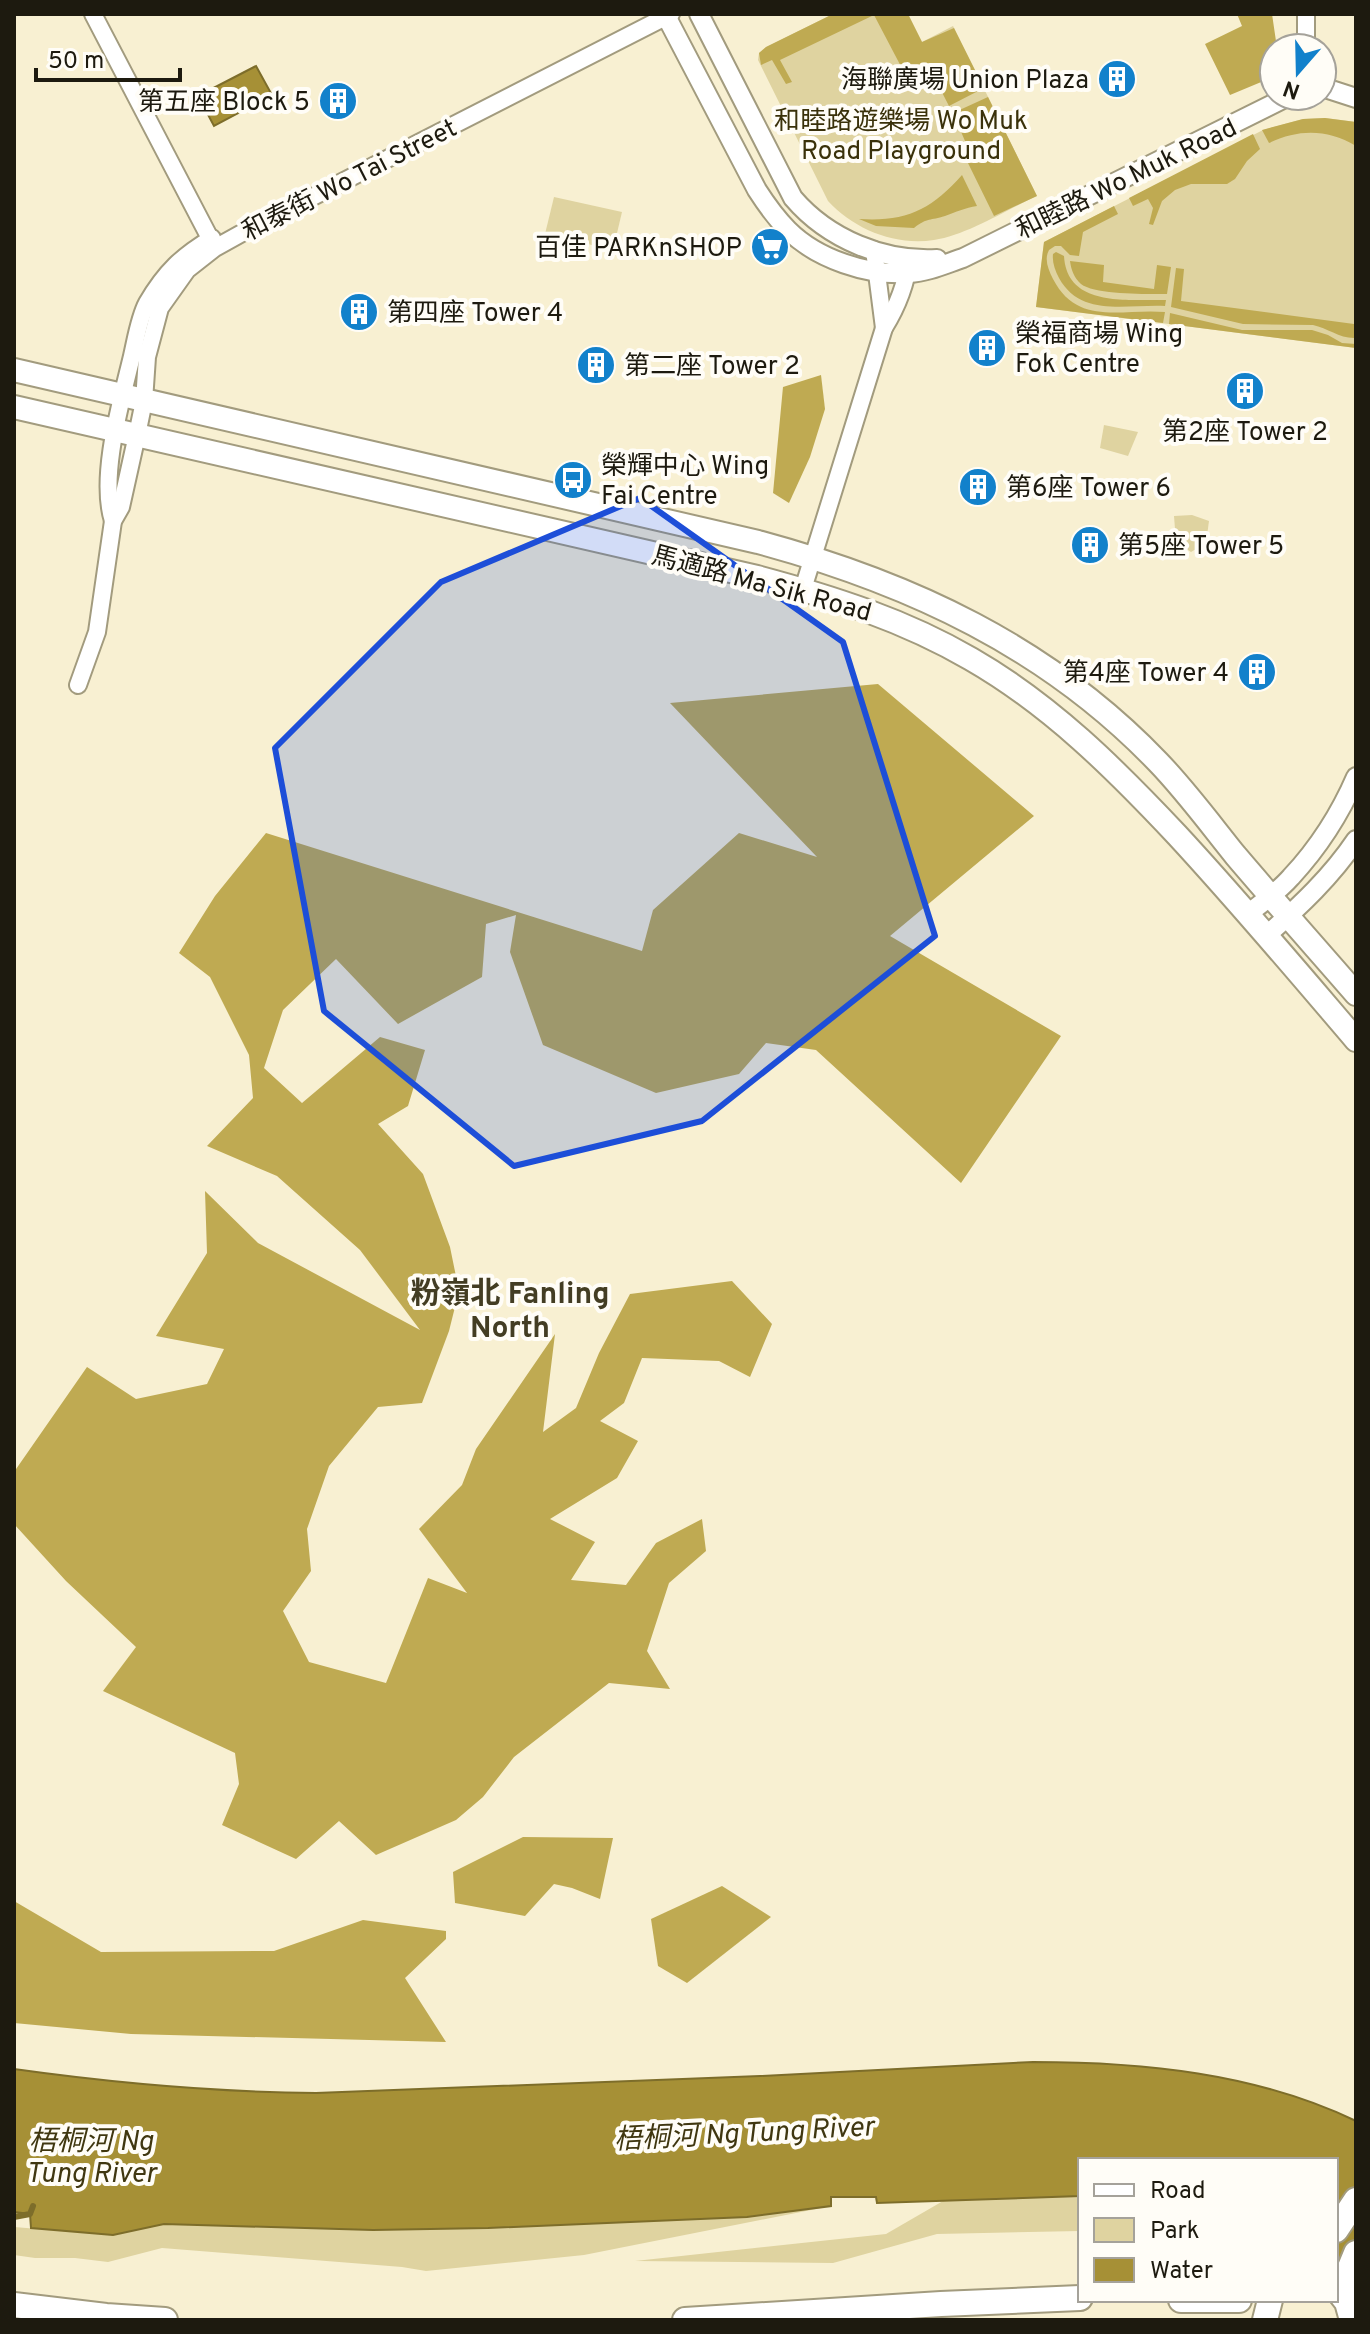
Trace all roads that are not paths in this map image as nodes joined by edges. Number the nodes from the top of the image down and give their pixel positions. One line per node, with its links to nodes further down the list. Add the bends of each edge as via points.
1 (93, 14): 5 (street)
2 (699, 14): 6 (street, 和睦路 Wo Muk Road, via 793,198 831,232)
3 (664, 15): 5 (street, 和泰街 Wo Tai Street); 8 (street, 和睦路 Wo Muk Road, via 757,190 788,230 822,254)
4 (1258, 111): 7 (street, 和睦路 Wo Muk Road, via 963,258)
5 (213, 243): 11 (street, 和泰街 Wo Tai Street, via 177,262 145,307); 12 (street, 和泰街 Wo Tai Street, via 160,308 147,357)
6 (874, 250): 7 (street, 和睦路 Wo Muk Road); 8 (street)
7 (908, 266): 8 (street, 和睦路 Wo Muk Road); 9 (street, via 897,308)
8 (875, 270): 9 (street)
9 (884, 328): 15 (street)
10 (14, 370): 11 (main road, 馬適路 Ma Sik Road)
11 (122, 395): 12 (main road, 馬適路 Ma Sik Road); 14 (street, 和泰街 Wo Tai Street)
12 (144, 401): 14 (street, 和泰街 Wo Tai Street); 15 (main road, 馬適路 Ma Sik Road)
13 (14, 407): 14 (main road, 馬適路 Ma Sik Road)
14 (126, 433): 16 (main road, 馬適路 Ma Sik Road); 17 (street, via 121,507 113,521 97,632)
15 (813, 558): 16 (street); 20 (main road, 馬適路 Ma Sik Road, via 946,609 1048,669 1159,763)
16 (803, 589): 21 (main road, 馬適路 Ma Sik Road, via 936,640 1034,700 1131,787)
17 (78, 685)
18 (1356, 777): 20 (street, via 1320,842)
19 (1356, 840): 22 (street, via 1309,899)
20 (1271, 895): 21 (street); 22 (main road, 馬適路 Ma Sik Road)
21 (1248, 914): 23 (main road, 馬適路 Ma Sik Road)
22 (1288, 916): 23 (street); 24 (main road, 馬適路 Ma Sik Road)
23 (1267, 935): 25 (main road, 馬適路 Ma Sik Road)
24 (1356, 994)
25 (1356, 1040)
26 (1356, 2200): 27 (main road)
27 (1338, 2227)
28 (1356, 2253): 29 (main road)
29 (1342, 2287): 34 (main road)
30 (1075, 2298): 33 (main road)
31 (14, 2305): 32 (main road)
32 (165, 2320)
33 (685, 2320)
34 (1352, 2320)

